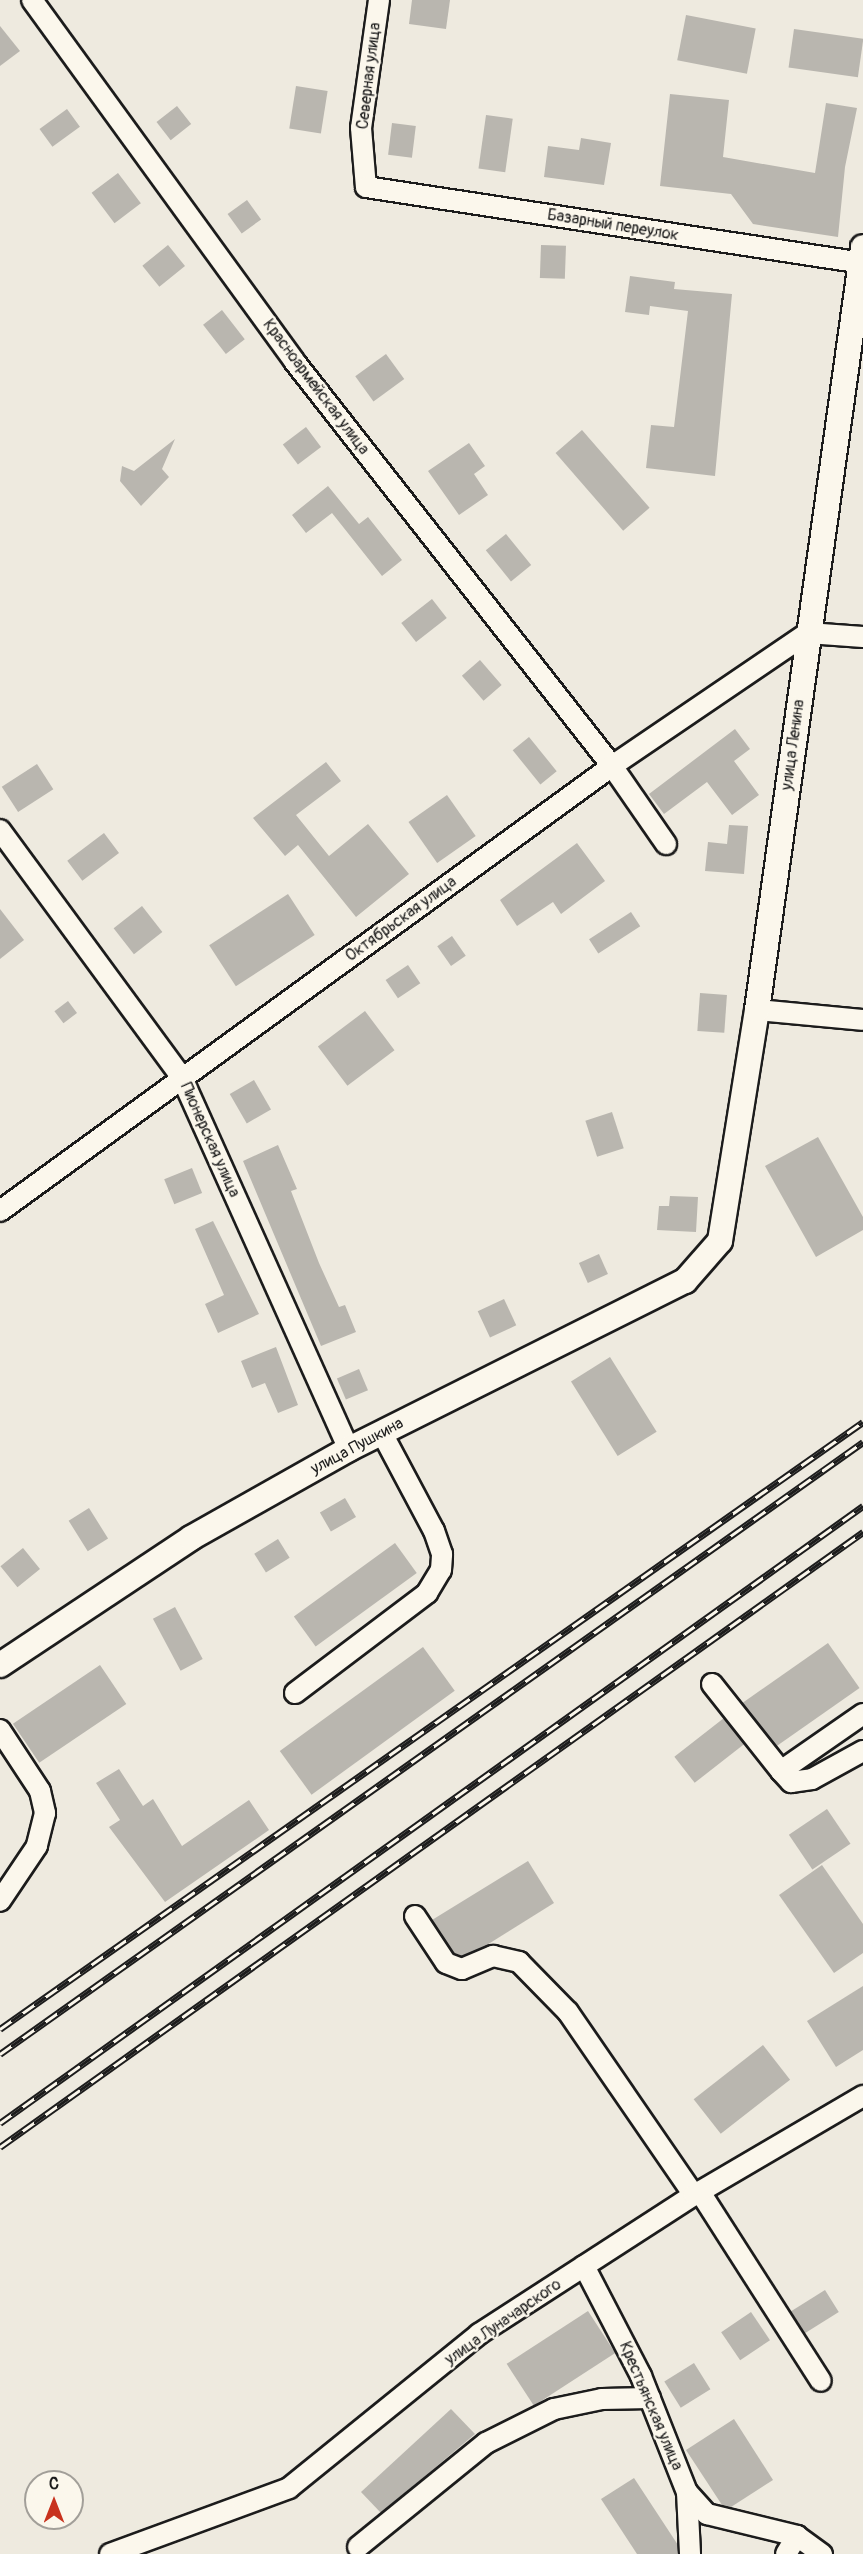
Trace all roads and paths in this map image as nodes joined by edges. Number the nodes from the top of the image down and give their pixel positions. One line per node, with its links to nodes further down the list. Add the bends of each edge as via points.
1 (32, 0): 7 (street, Красноармейская улица, via 294,361)
2 (379, 0): 3 (street, Северная улица, via 361,129)
3 (366, 188): 4 (street, Базарный переулок)
4 (862, 255): 5 (main road, улица Ленина)
5 (808, 633): 6 (street); 7 (street, Октябрьская улица); 10 (main road, улица Ленина)
6 (863, 637)
7 (612, 766): 9 (street, Красноармейская улица); 12 (street, Октябрьская улица)
8 (0, 830): 12 (street, Пионерская улица)
9 (666, 844)
10 (757, 1010): 11 (street); 14 (main road, улица Ленина)
11 (863, 1020)
12 (182, 1078): 13 (street, Октябрьская улица); 16 (street, Пионерская улица)
13 (0, 1212)
14 (720, 1242): 15 (main road, улица Пушкина, via 685,1281)
15 (382, 1433): 16 (main road, улица Пушкина); 19 (street, via 434,1531 442,1554 441,1570 427,1593)
16 (349, 1449): 17 (main road, улица Пушкина, via 190,1538)
17 (0, 1665)
18 (712, 1684): 23 (street)
19 (295, 1693)
20 (863, 1714): 23 (street)
21 (0, 1730): 24 (street, via 40,1791 45,1813 37,1846)
22 (863, 1751): 23 (street, via 812,1779 791,1782)
23 (781, 1771)
24 (0, 1901)
25 (415, 1916): 27 (street, via 446,1963 462,1969 493,1956 519,1962 568,2012)
26 (863, 2096): 27 (street, улица Луначарского)
27 (697, 2193): 28 (street, улица Луначарского); 29 (street)
28 (584, 2266): 30 (street, Крестьянская улица); 34 (street, улица Луначарского, via 479,2334 289,2488)
29 (821, 2381)
30 (650, 2398): 31 (street, Крестьянская улица); 33 (street, via 602,2399 554,2409 486,2443)
31 (687, 2492): 32 (street, via 707,2514); 35 (street, Крестьянская улица)
32 (797, 2536): 36 (street); 37 (street)
33 (358, 2547)
34 (111, 2554)
35 (690, 2554)
36 (786, 2554)
37 (822, 2554)

